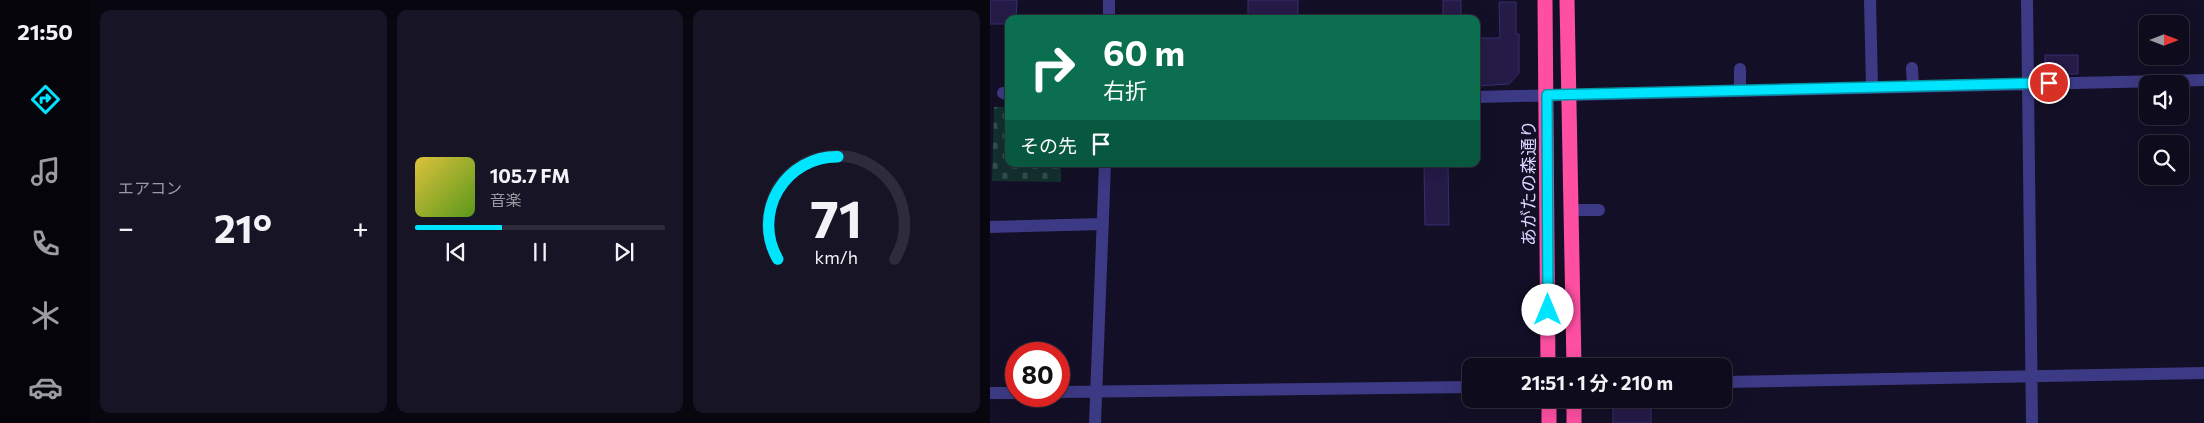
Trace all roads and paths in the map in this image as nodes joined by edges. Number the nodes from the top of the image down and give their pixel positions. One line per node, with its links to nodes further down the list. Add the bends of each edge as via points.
1 (1109, 0): 6 (street)
2 (1545, 0): 15 (highway, あがたの森通り)
3 (1567, 0): 14 (highway)
4 (1870, 0): 12 (street)
5 (2027, 0): 10 (street)
6 (1109, 15)
7 (1912, 68): 11 (street)
8 (1740, 69): 13 (street)
9 (2204, 80): 10 (street)
10 (2029, 84): 11 (street); 25 (street)
11 (1913, 86): 12 (street)
12 (1872, 87): 13 (street)
13 (1740, 90): 14 (street, via 1721,94)
14 (1569, 94): 15 (street); 18 (highway)
15 (1547, 95): 16 (street); 22 (highway, あがたの森通り)
16 (1480, 99)
17 (1105, 167): 20 (street)
18 (1571, 210): 19 (street); 23 (highway)
19 (1599, 210)
20 (1103, 224): 21 (street); 30 (street)
21 (990, 227)
22 (1548, 358)
23 (1574, 358)
24 (2204, 373): 25 (street)
25 (2031, 377): 26 (street); 37 (street)
26 (1732, 382)
27 (1462, 387): 30 (street)
28 (1005, 392): 31 (street)
29 (1070, 392): 30 (street)
30 (1096, 392): 34 (street)
31 (990, 393)
32 (1549, 408): 35 (highway)
33 (1574, 408): 36 (highway)
34 (1095, 423)
35 (1549, 423)
36 (1574, 423)
37 (2032, 423)

